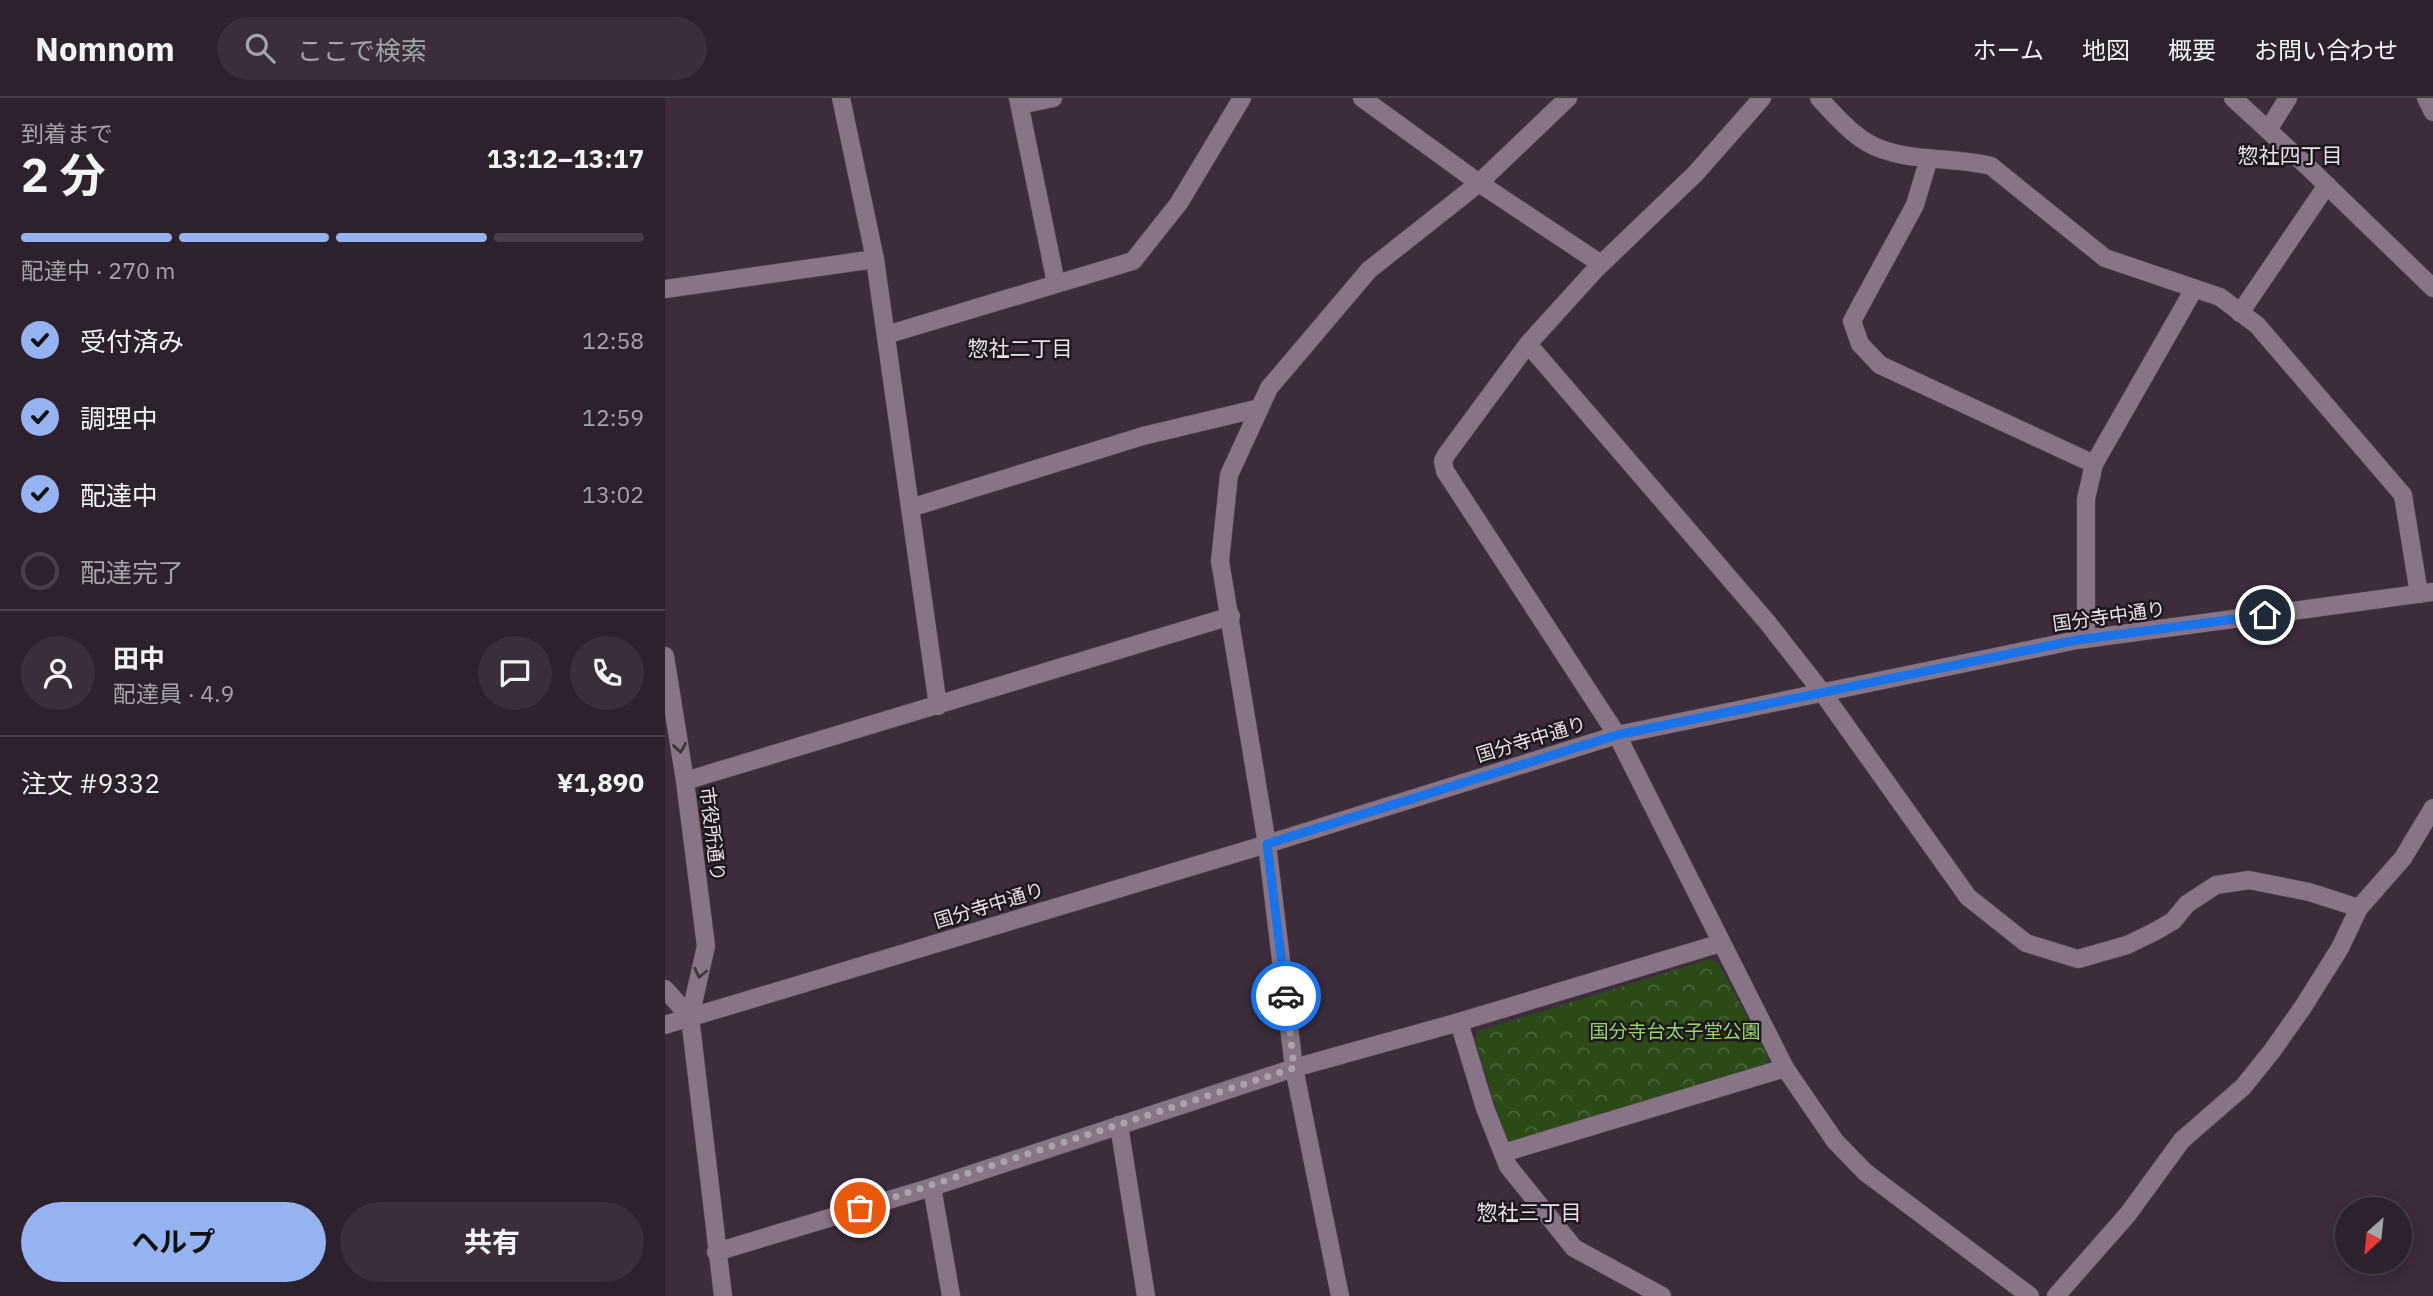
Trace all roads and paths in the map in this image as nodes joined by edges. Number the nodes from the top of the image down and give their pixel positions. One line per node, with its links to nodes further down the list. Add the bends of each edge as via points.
1 (841, 98): 17 (street)
2 (1053, 98): 11 (street)
3 (1242, 98): 19 (street, via 1179,203 1133,261)
4 (1362, 98): 15 (street)
5 (1568, 98): 15 (street)
6 (1762, 98): 18 (street, via 1696,173)
7 (1819, 98): 14 (street, via 1868,143)
8 (2233, 98): 13 (street)
9 (2288, 98): 13 (street)
10 (2426, 98): 12 (street)
11 (1019, 102): 19 (street)
12 (2433, 112)
13 (2268, 130): 16 (street)
14 (1929, 158): 22 (street, via 1991,166 2105,258); 27 (street, via 1915,205 1851,321 1860,344 1880,365)
15 (1479, 183): 18 (street); 26 (street, via 1369,270 1269,388)
16 (2327, 185): 20 (street); 23 (street)
17 (875, 259): 21 (street); 24 (street)
18 (1601, 264): 25 (street)
19 (1056, 283): 24 (street)
20 (2433, 288)
21 (665, 289)
22 (2194, 289): 23 (street, via 2220,297); 27 (street)
23 (2240, 313): 29 (street, via 2257,325 2403,495)
24 (885, 335): 28 (street)
25 (1528, 344): 33 (street); 35 (street, via 1446,454 1445,471)
26 (1260, 408): 28 (street, via 1143,436); 30 (street, via 1229,475 1220,561)
27 (2094, 464): 31 (street, via 2086,499)
28 (910, 508): 34 (street)
29 (2426, 593): 31 (street, 国分寺中通り)
30 (1231, 616): 34 (street); 38 (street)
31 (2086, 639): 33 (street, 国分寺中通り)
32 (665, 656): 36 (street, 市役所通り, one-way to 36)
33 (1822, 692): 35 (street, 国分寺中通り); 39 (street, via 1968,898 2026,943 2078,959 2091,956 2154,932 2216,885 2249,880)
34 (938, 706): 36 (street)
35 (1617, 735): 38 (street, 国分寺中通り); 40 (street)
36 (685, 781): 42 (street, 市役所通り, one-way to 42, via 706,946)
37 (2433, 808): 39 (street, via 2403,858)
38 (1267, 844): 42 (street, 国分寺中通り); 45 (street)
39 (2359, 908): 57 (street, via 2340,948 2273,1051 2243,1087 2182,1140 2128,1214)
40 (1721, 943): 43 (street); 46 (street)
41 (665, 989): 42 (street)
42 (690, 1017): 44 (street, 国分寺中通り); 50 (street, 市役所通り)
43 (1459, 1023): 45 (street); 48 (street)
44 (665, 1025)
45 (1294, 1068): 47 (street); 54 (street)
46 (1785, 1068): 48 (street); 56 (street, via 1835,1141 1865,1172)
47 (1119, 1125): 49 (street); 53 (street)
48 (1503, 1153): 55 (street, via 1508,1166 1574,1248)
49 (932, 1187): 50 (street); 52 (street)
50 (716, 1252): 51 (street, 市役所通り)
51 (723, 1296)
52 (951, 1296)
53 (1146, 1296)
54 (1340, 1296)
55 (1662, 1296)
56 (2030, 1296)
57 (2056, 1296)

